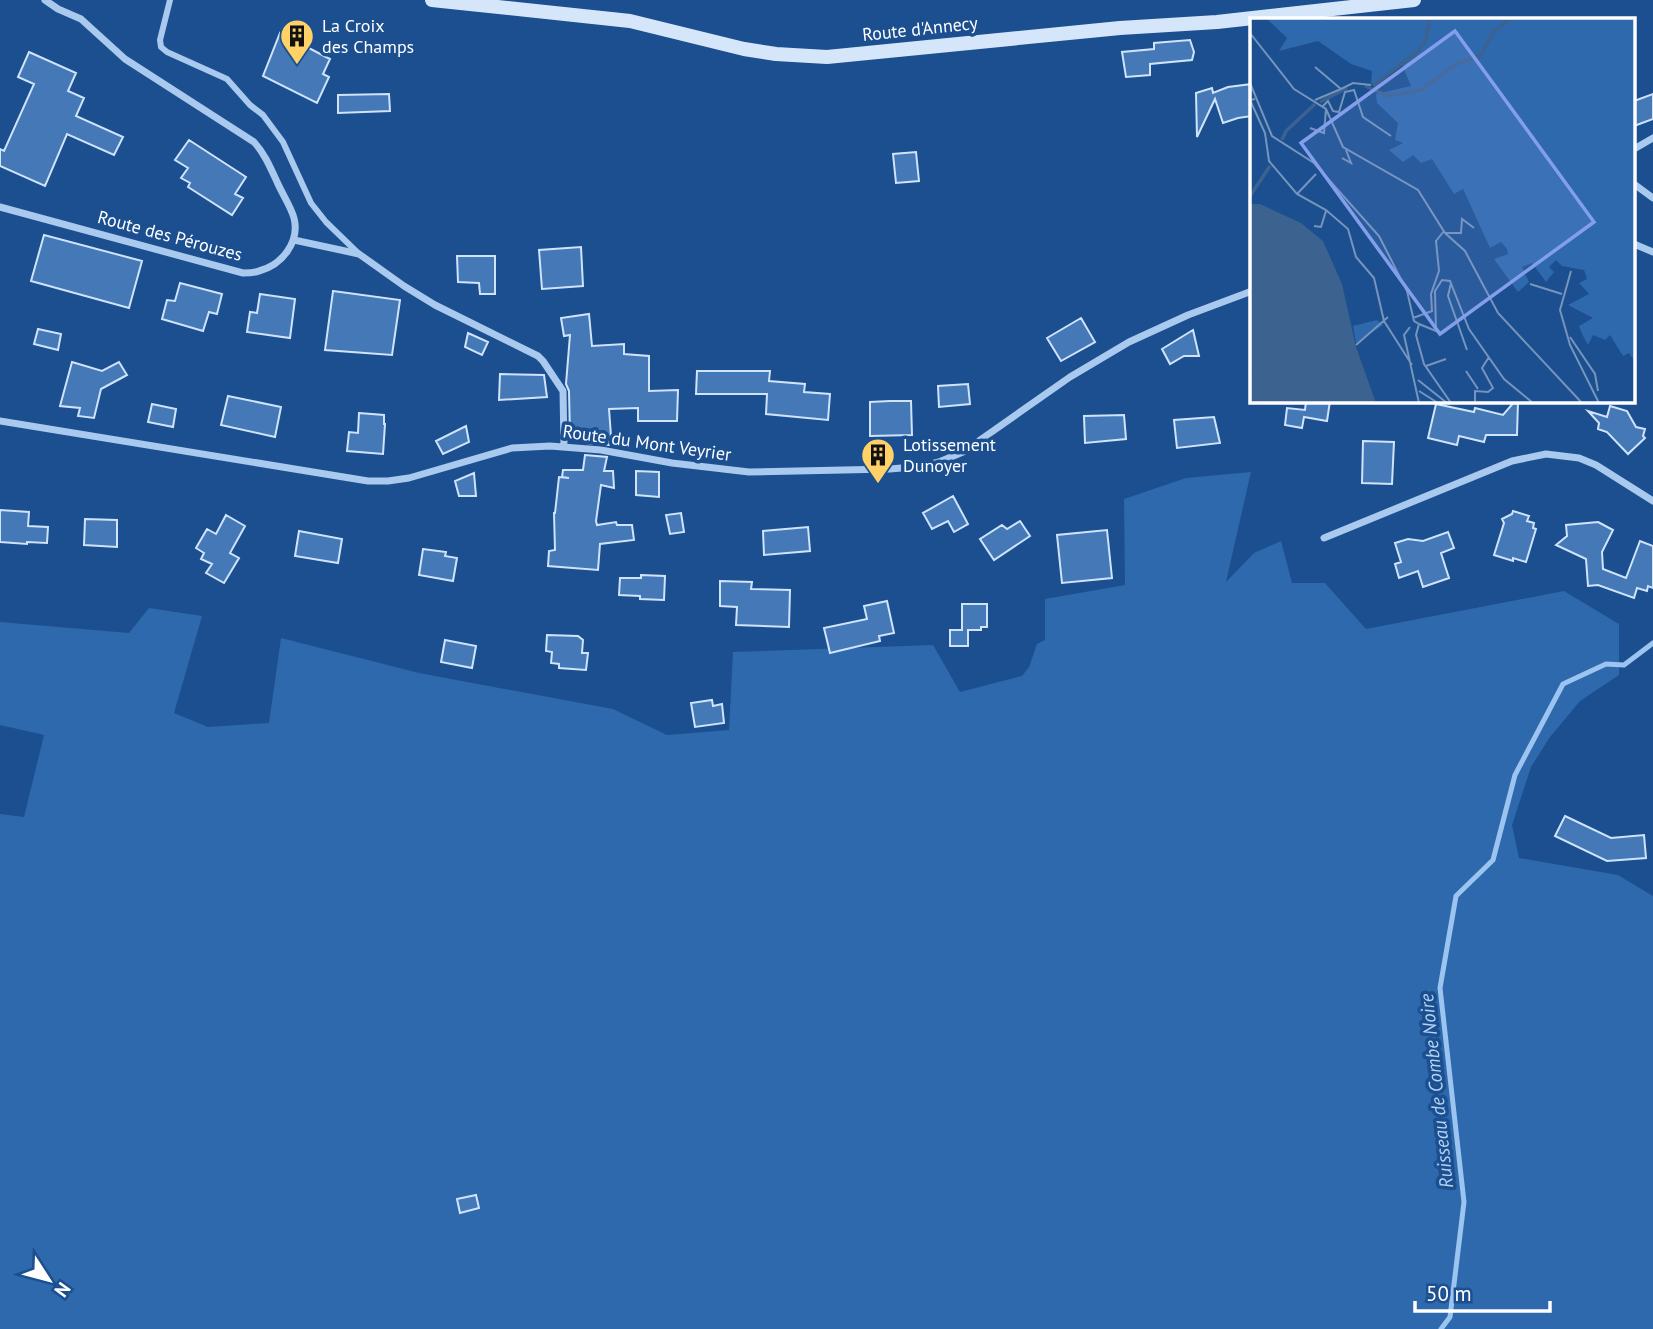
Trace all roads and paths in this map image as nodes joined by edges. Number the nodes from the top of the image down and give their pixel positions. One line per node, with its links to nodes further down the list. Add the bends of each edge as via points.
1 (46, 0): 10 (street, via 90,25 125,59 254,142 294,218)
2 (170, 0): 13 (street, via 161,47 227,79 263,115 283,142 315,209)
3 (432, 0): 4 (main road, Route d'Annecy, via 630,21 755,51 827,57)
4 (1414, 0)
5 (1653, 138): 6 (street)
6 (1636, 148)
7 (1636, 185): 8 (street)
8 (1653, 198)
9 (0, 207): 10 (street, Route des Pérouzes, via 243,273 269,267)
10 (294, 240): 13 (street)
11 (1636, 245): 12 (street)
12 (1653, 252)
13 (359, 254): 16 (street, via 435,305 538,356 563,391)
14 (1250, 291): 16 (street, Route du Mont Veyrier, via 1129,342 963,452 925,466 749,472)
15 (0, 421): 16 (street, Route du Mont Veyrier, via 368,481 409,478 512,449)
16 (564, 447)
17 (1653, 501): 18 (street, via 1596,465 1546,454 1512,461)
18 (1324, 538)

